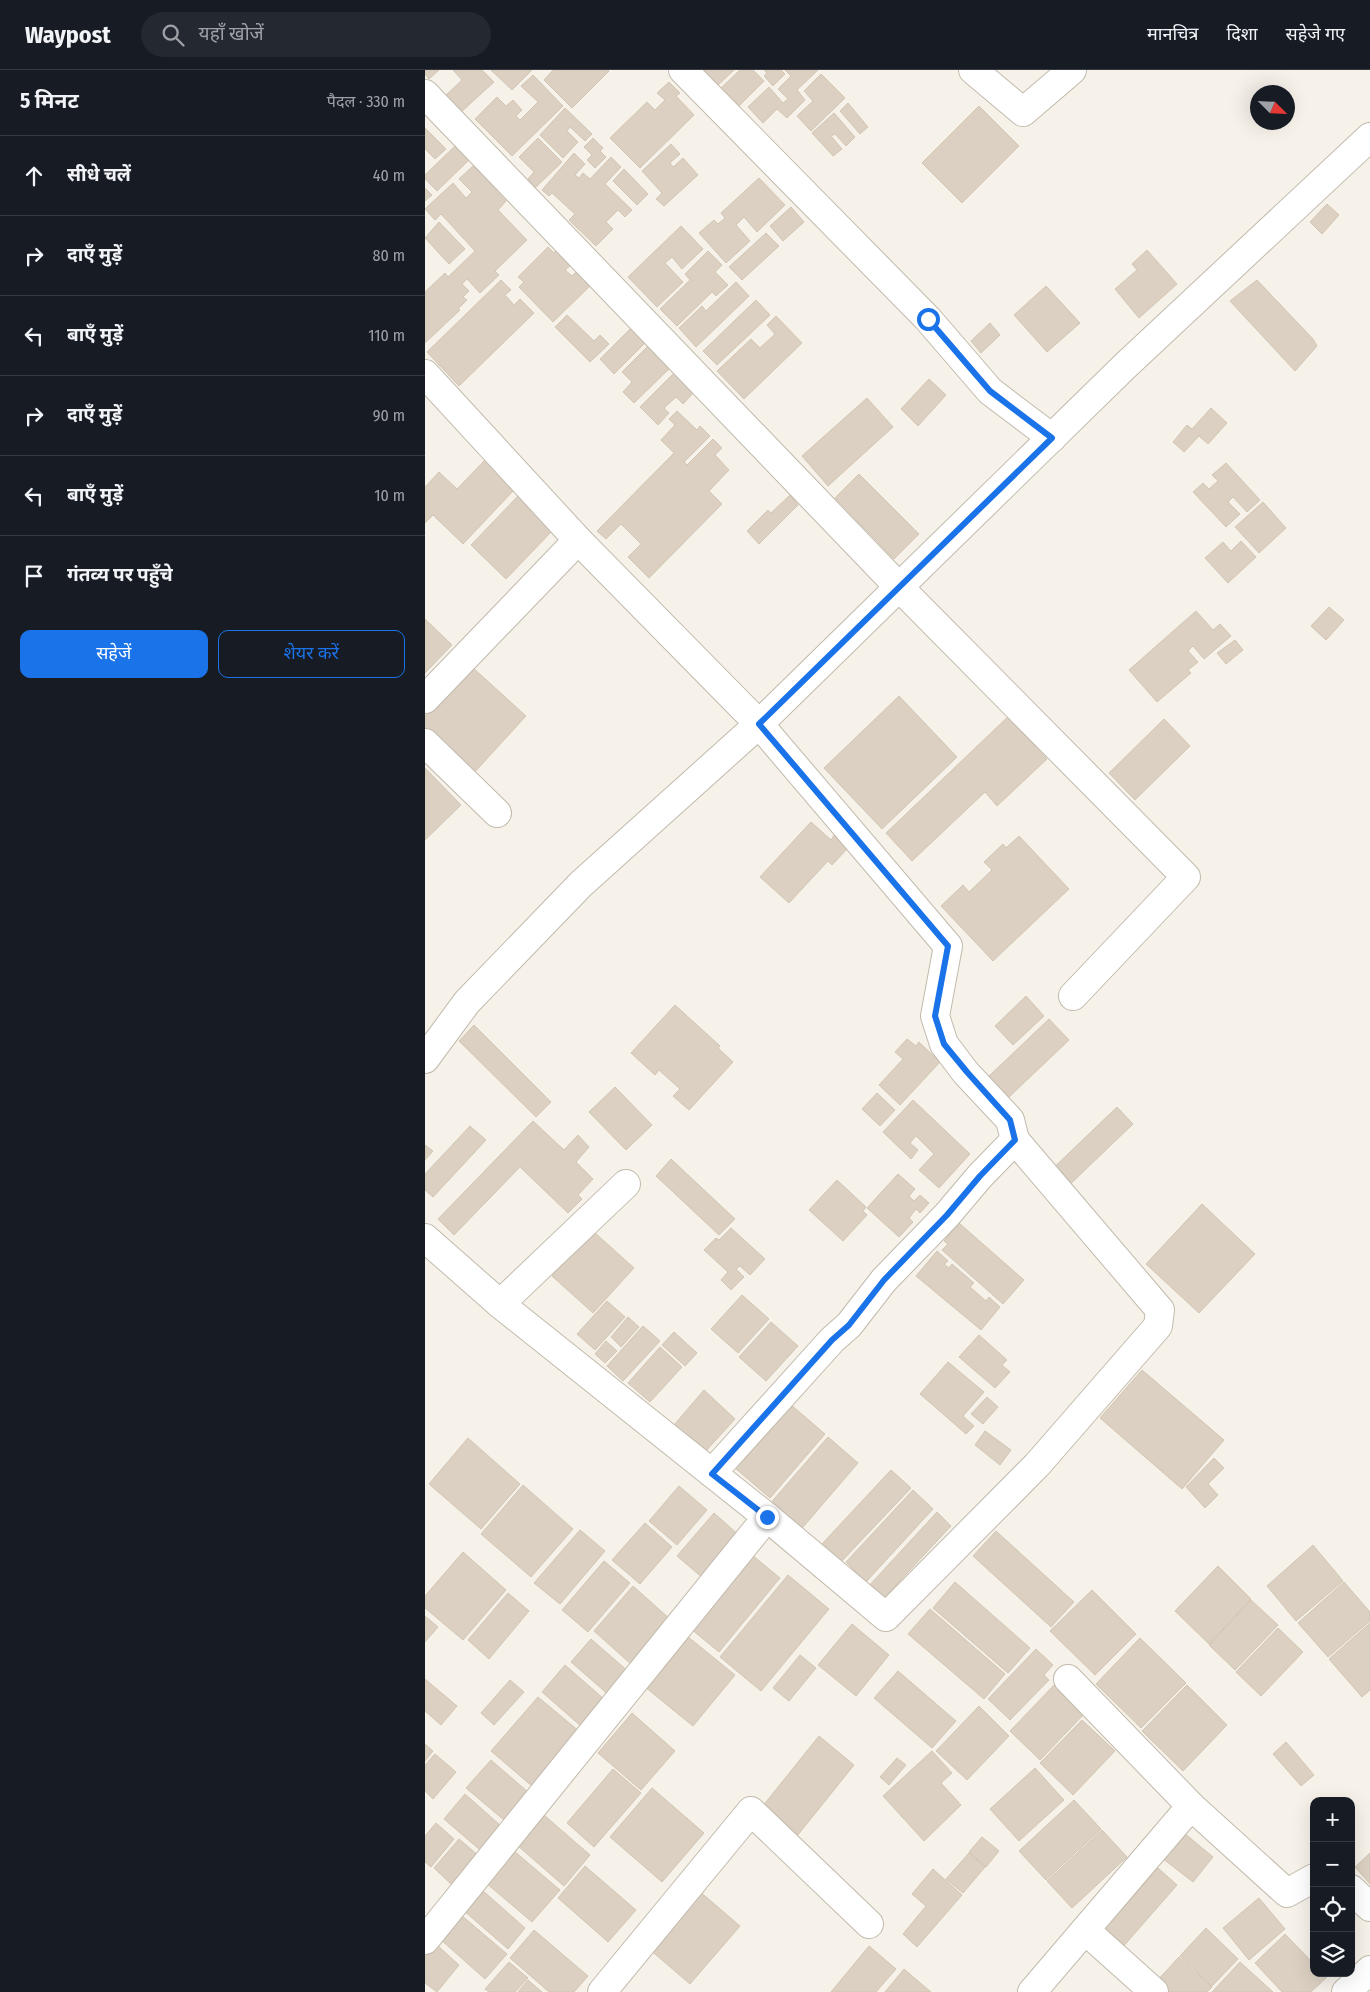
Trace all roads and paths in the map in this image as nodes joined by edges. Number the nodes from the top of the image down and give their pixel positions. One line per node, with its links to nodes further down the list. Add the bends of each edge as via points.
1 (683, 70): 7 (street, via 928,319 990,391)
2 (973, 70): 3 (street, via 1023,112)
3 (1072, 70)
4 (425, 94): 9 (street)
5 (1370, 137): 7 (street)
6 (425, 374): 8 (street)
7 (1052, 438): 9 (street)
8 (578, 540): 10 (street); 11 (street)
9 (899, 587): 11 (street); 14 (street, via 1186,877)
10 (425, 699)
11 (759, 724): 15 (street, via 581,884 467,1002); 16 (street, via 948,946 935,1016 944,1044 1010,1120)
12 (425, 743): 13 (street)
13 (497, 813)
14 (1073, 996)
15 (425, 1060)
16 (1015, 1140): 20 (street, via 884,1280 849,1325); 21 (street, via 1160,1310 1158,1326 1037,1465 886,1617)
17 (626, 1184): 19 (street)
18 (425, 1238): 19 (street)
19 (501, 1304): 20 (street)
20 (712, 1474): 21 (street)
21 (767, 1517): 29 (street)
22 (1068, 1679): 23 (street)
23 (1191, 1806): 24 (street, via 1287,1893); 28 (street)
24 (1310, 1880)
25 (1355, 1893): 26 (street)
26 (1370, 1907)
27 (869, 1924): 31 (street, via 751,1811)
28 (1085, 1930): 32 (street); 33 (street)
29 (425, 1940)
30 (1370, 1970): 34 (street)
31 (602, 1992)
32 (1032, 1992)
33 (1154, 1992)
34 (1346, 1992)

